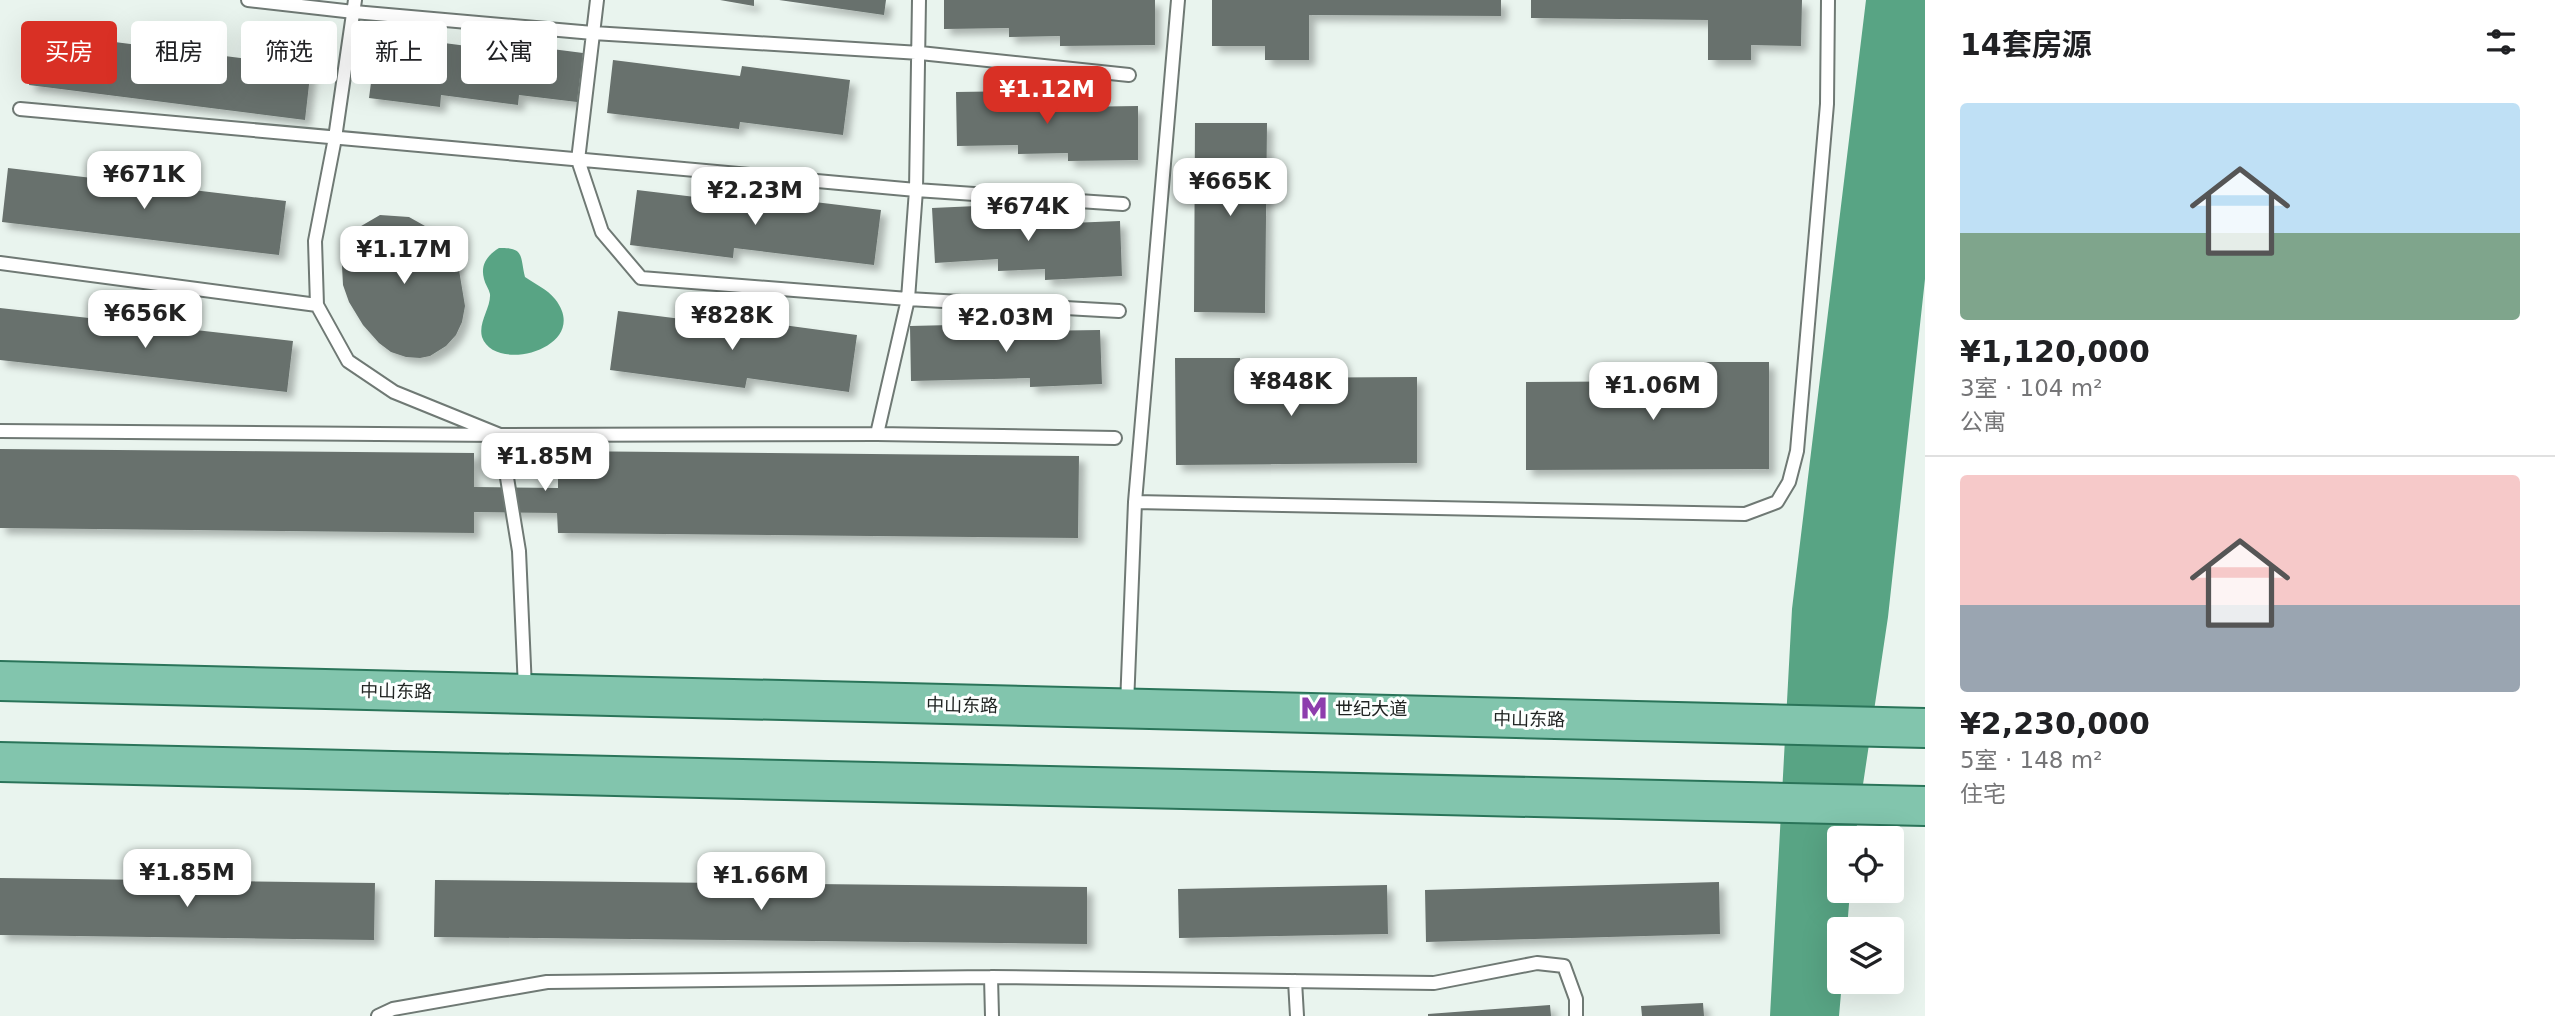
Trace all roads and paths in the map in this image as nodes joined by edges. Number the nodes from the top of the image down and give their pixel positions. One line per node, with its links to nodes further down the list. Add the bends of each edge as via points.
1 (248, 0): 6 (lane)
2 (597, 0): 7 (lane)
3 (919, 0): 8 (lane)
4 (1178, 0): 23 (lane)
5 (1828, 0): 23 (lane, via 1827,104 1797,451 1789,482 1777,502 1745,514)
6 (354, 6): 7 (lane); 11 (lane)
7 (593, 33): 8 (lane); 12 (lane)
8 (920, 53): 9 (lane); 13 (lane)
9 (1129, 75)
10 (20, 109): 11 (lane)
11 (335, 138): 12 (lane); 17 (lane, via 315,241)
12 (578, 160): 13 (lane); 16 (lane, via 601,232 641,278)
13 (916, 190): 14 (lane); 16 (lane)
14 (1123, 204)
15 (0, 263): 17 (lane)
16 (908, 299): 18 (lane); 20 (lane)
17 (317, 305): 21 (lane, via 348,360 394,392)
18 (1119, 311)
19 (0, 431): 21 (lane)
20 (877, 434): 21 (lane); 22 (lane)
21 (500, 435): 25 (lane, via 519,551)
22 (1115, 438)
23 (1135, 502): 26 (lane)
24 (0, 681): 25 (main road, 中山东路)
25 (525, 695): 26 (main road, 中山东路)
26 (1127, 709): 27 (main road, 中山东路)
27 (1925, 729)
28 (0, 762): 29 (main road)
29 (1925, 806)
30 (991, 977): 31 (lane); 32 (lane, via 547,982 393,1009); 33 (lane)
31 (1295, 981): 34 (lane); 35 (lane, via 1434,983 1537,963 1564,966 1576,999)
32 (378, 1016)
33 (992, 1016)
34 (1297, 1016)
35 (1576, 1016)

